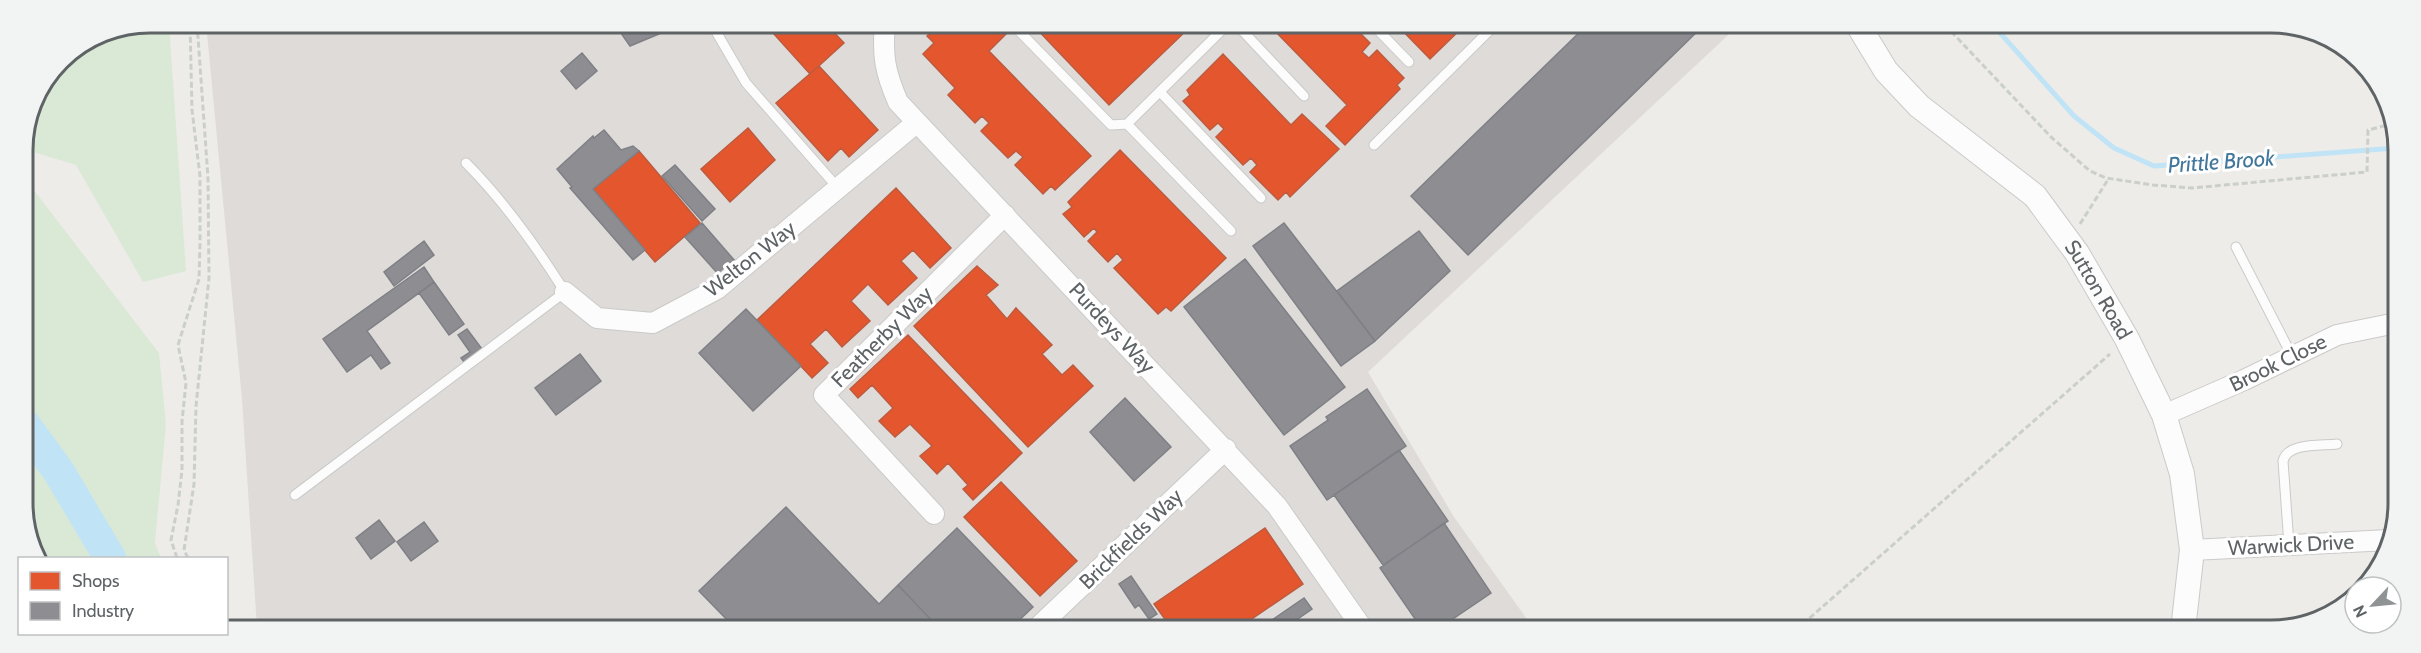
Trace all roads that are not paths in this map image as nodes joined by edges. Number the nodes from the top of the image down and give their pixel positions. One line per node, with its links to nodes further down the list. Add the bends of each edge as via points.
1 (717, 33): 16 (lane, via 746,83)
2 (884, 33): 12 (street, Purdeys Way, via 882,51 887,77 898,102)
3 (1021, 33): 13 (lane, via 1111,125)
4 (1219, 33): 10 (lane)
5 (1244, 33): 11 (lane)
6 (1381, 33): 9 (lane)
7 (1487, 33): 14 (lane)
8 (1863, 33): 24 (street, Sutton Road, via 1886,71 1919,106 2035,196 2067,240 2127,339)
9 (1409, 62)
10 (1160, 92): 13 (lane); 17 (lane)
11 (1304, 96)
12 (916, 123): 16 (street, Welton Way); 18 (street, Purdeys Way)
13 (1127, 124): 19 (lane)
14 (1374, 145)
15 (466, 163): 21 (lane, via 497,194)
16 (838, 188): 21 (street, Welton Way, via 717,289 653,323 597,318)
17 (1261, 198)
18 (1005, 215): 26 (street, Purdeys Way); 28 (street, Featherby Way, via 824,395)
19 (1232, 231)
20 (2236, 247): 23 (lane)
21 (566, 292): 27 (lane)
22 (2388, 325): 23 (street, Brook Close, via 2337,335)
23 (2292, 356): 24 (street, Brook Close)
24 (2164, 415): 31 (street, Sutton Road, via 2182,474)
25 (2337, 444): 30 (lane, via 2292,449 2285,454)
26 (1226, 449): 32 (street, Brickfields Way); 33 (street, Purdeys Way, via 1277,506)
27 (296, 495)
28 (934, 514)
29 (2382, 540): 30 (street, Warwick Drive)
30 (2289, 545): 31 (street, Warwick Drive)
31 (2192, 550): 34 (street, Sutton Road)
32 (1046, 620)
33 (1357, 620)
34 (2184, 620)

